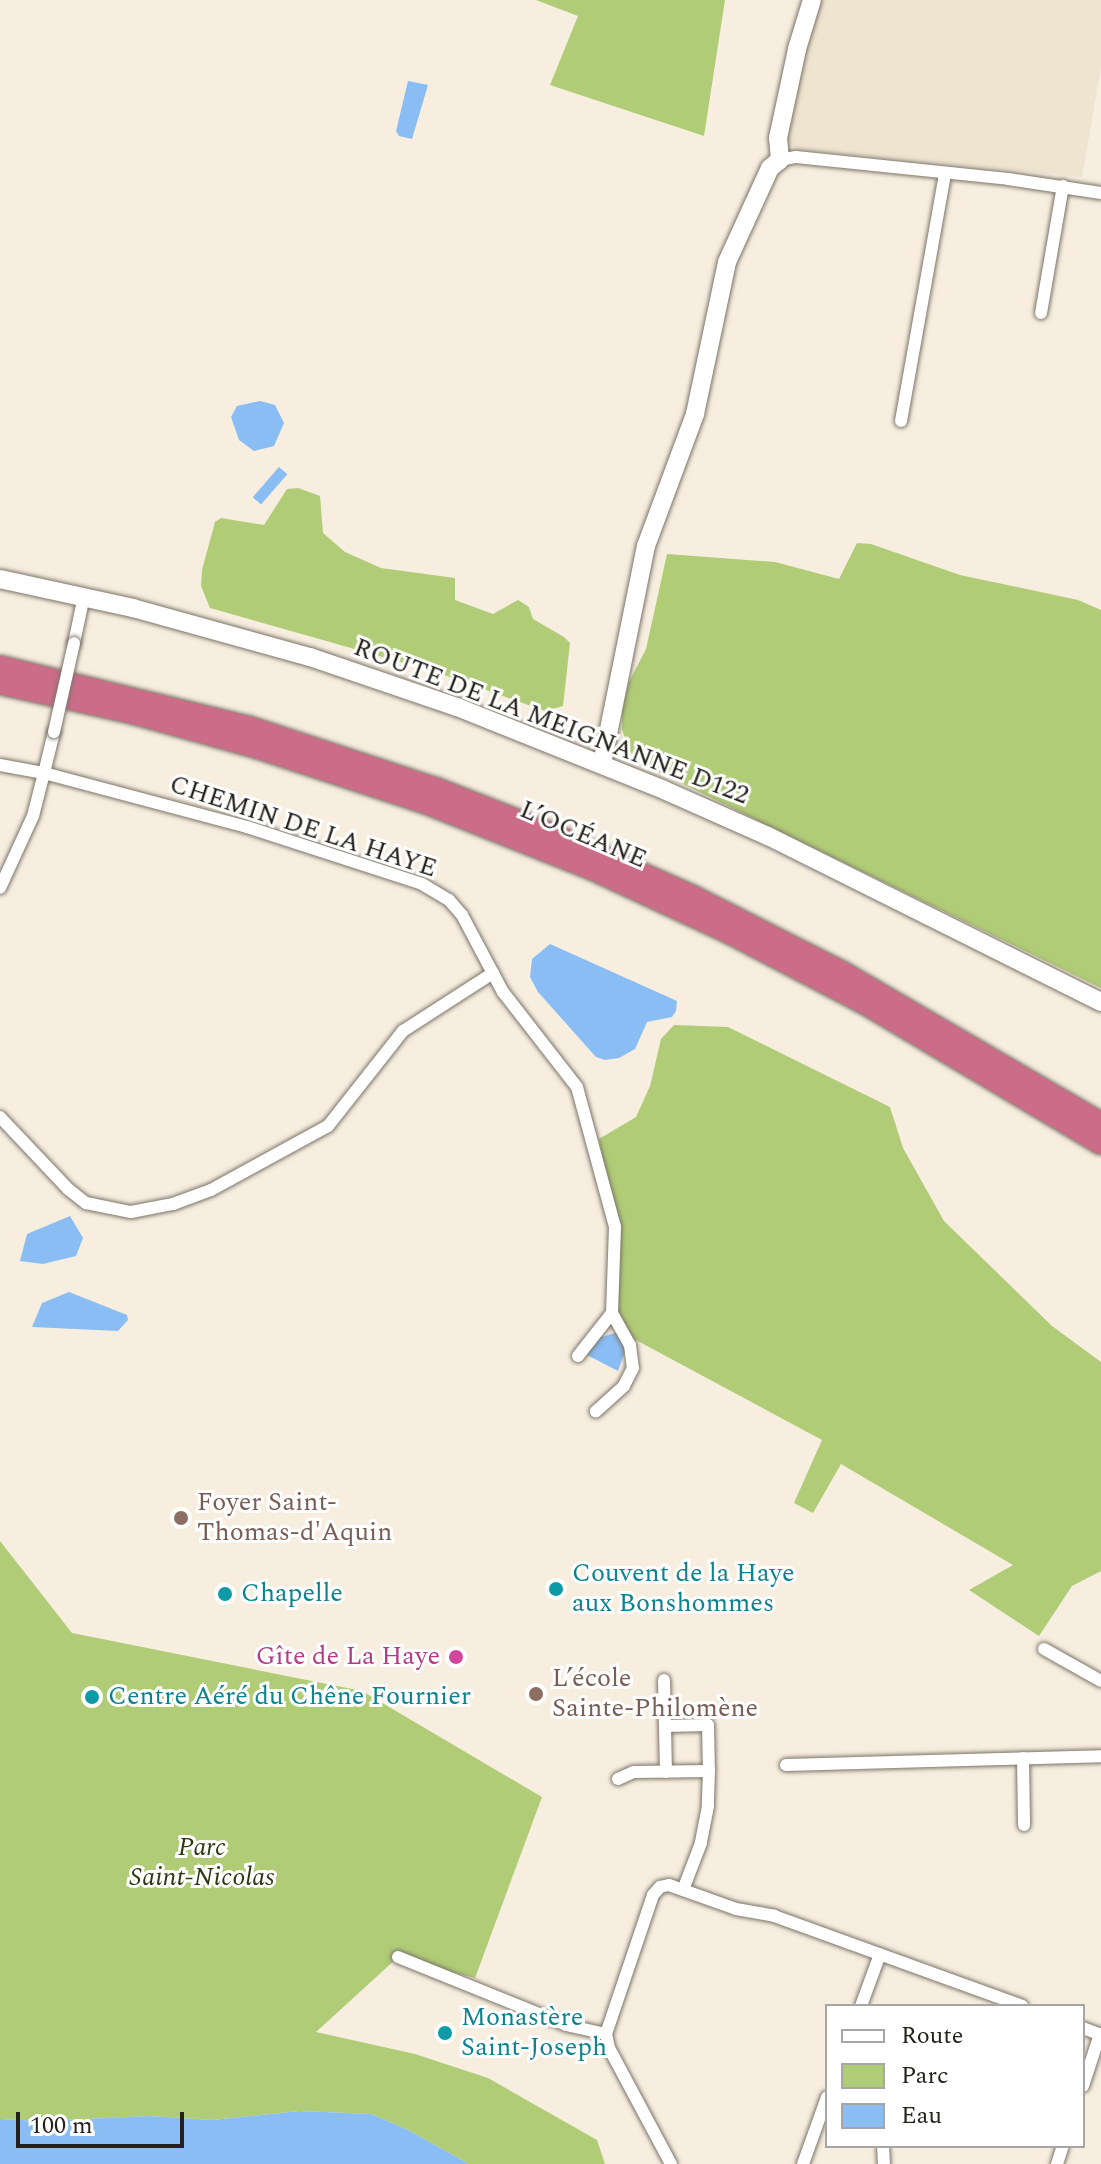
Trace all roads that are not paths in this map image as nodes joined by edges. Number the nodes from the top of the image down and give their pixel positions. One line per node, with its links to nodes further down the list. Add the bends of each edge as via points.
1 (812, 0): 2 (street, via 778,138)
2 (780, 160): 3 (street, via 796,157); 12 (street, via 770,168 727,262 695,414 646,546)
3 (945, 173): 4 (street); 7 (street)
4 (1063, 186): 5 (street); 6 (street)
5 (1101, 193)
6 (1041, 313)
7 (901, 421)
8 (0, 579): 9 (street, ROUTE DE LA MEIGNANNE D122)
9 (84, 596): 12 (street, ROUTE DE LA MEIGNANNE D122, via 310,657); 14 (street, bridge)
10 (0, 667): 19 (highway, L’OCÉANE, via 258,730 436,789 556,836 841,972)
11 (0, 683): 20 (highway, L’OCÉANE, via 273,752 443,809 591,868 851,996)
12 (602, 764): 17 (street, ROUTE DE LA MEIGNANNE D122, via 768,836)
13 (0, 765): 14 (street, CHEMIN DE LA HAYE)
14 (44, 773): 15 (street, via 33,816); 16 (street, CHEMIN DE LA HAYE, via 247,827 422,884 462,915)
15 (0, 888)
16 (493, 973): 18 (street, via 403,1031 328,1126 211,1190 173,1204 131,1212 86,1203); 21 (street, CHEMIN DE LA HAYE, via 577,1087 615,1227)
17 (1101, 1002)
18 (0, 1117)
19 (1101, 1124)
20 (1101, 1143)
21 (612, 1313): 22 (street); 23 (street, CHEMIN DE LA HAYE, via 630,1345 633,1368 624,1386)
22 (578, 1356)
23 (596, 1411)
24 (1044, 1649): 26 (street)
25 (664, 1680): 27 (street)
26 (1101, 1681)
27 (665, 1726): 31 (street, via 708,1725); 32 (street)
28 (1101, 1756): 29 (street)
29 (1023, 1758): 30 (street); 34 (street)
30 (786, 1765)
31 (709, 1771): 32 (street); 35 (street, via 701,1843)
32 (666, 1772): 33 (street, via 634,1772)
33 (618, 1779)
34 (1024, 1825)
35 (683, 1890): 36 (street); 40 (street, via 660,1887 653,1895)
36 (880, 1954): 38 (street); 39 (street)
37 (398, 1957): 40 (street, via 566,2025)
38 (862, 2004)
39 (1017, 2004)
40 (606, 2034): 44 (street)
41 (1100, 2035): 42 (street)
42 (1085, 2080)
43 (825, 2107): 45 (street)
44 (671, 2164)
45 (803, 2164)

